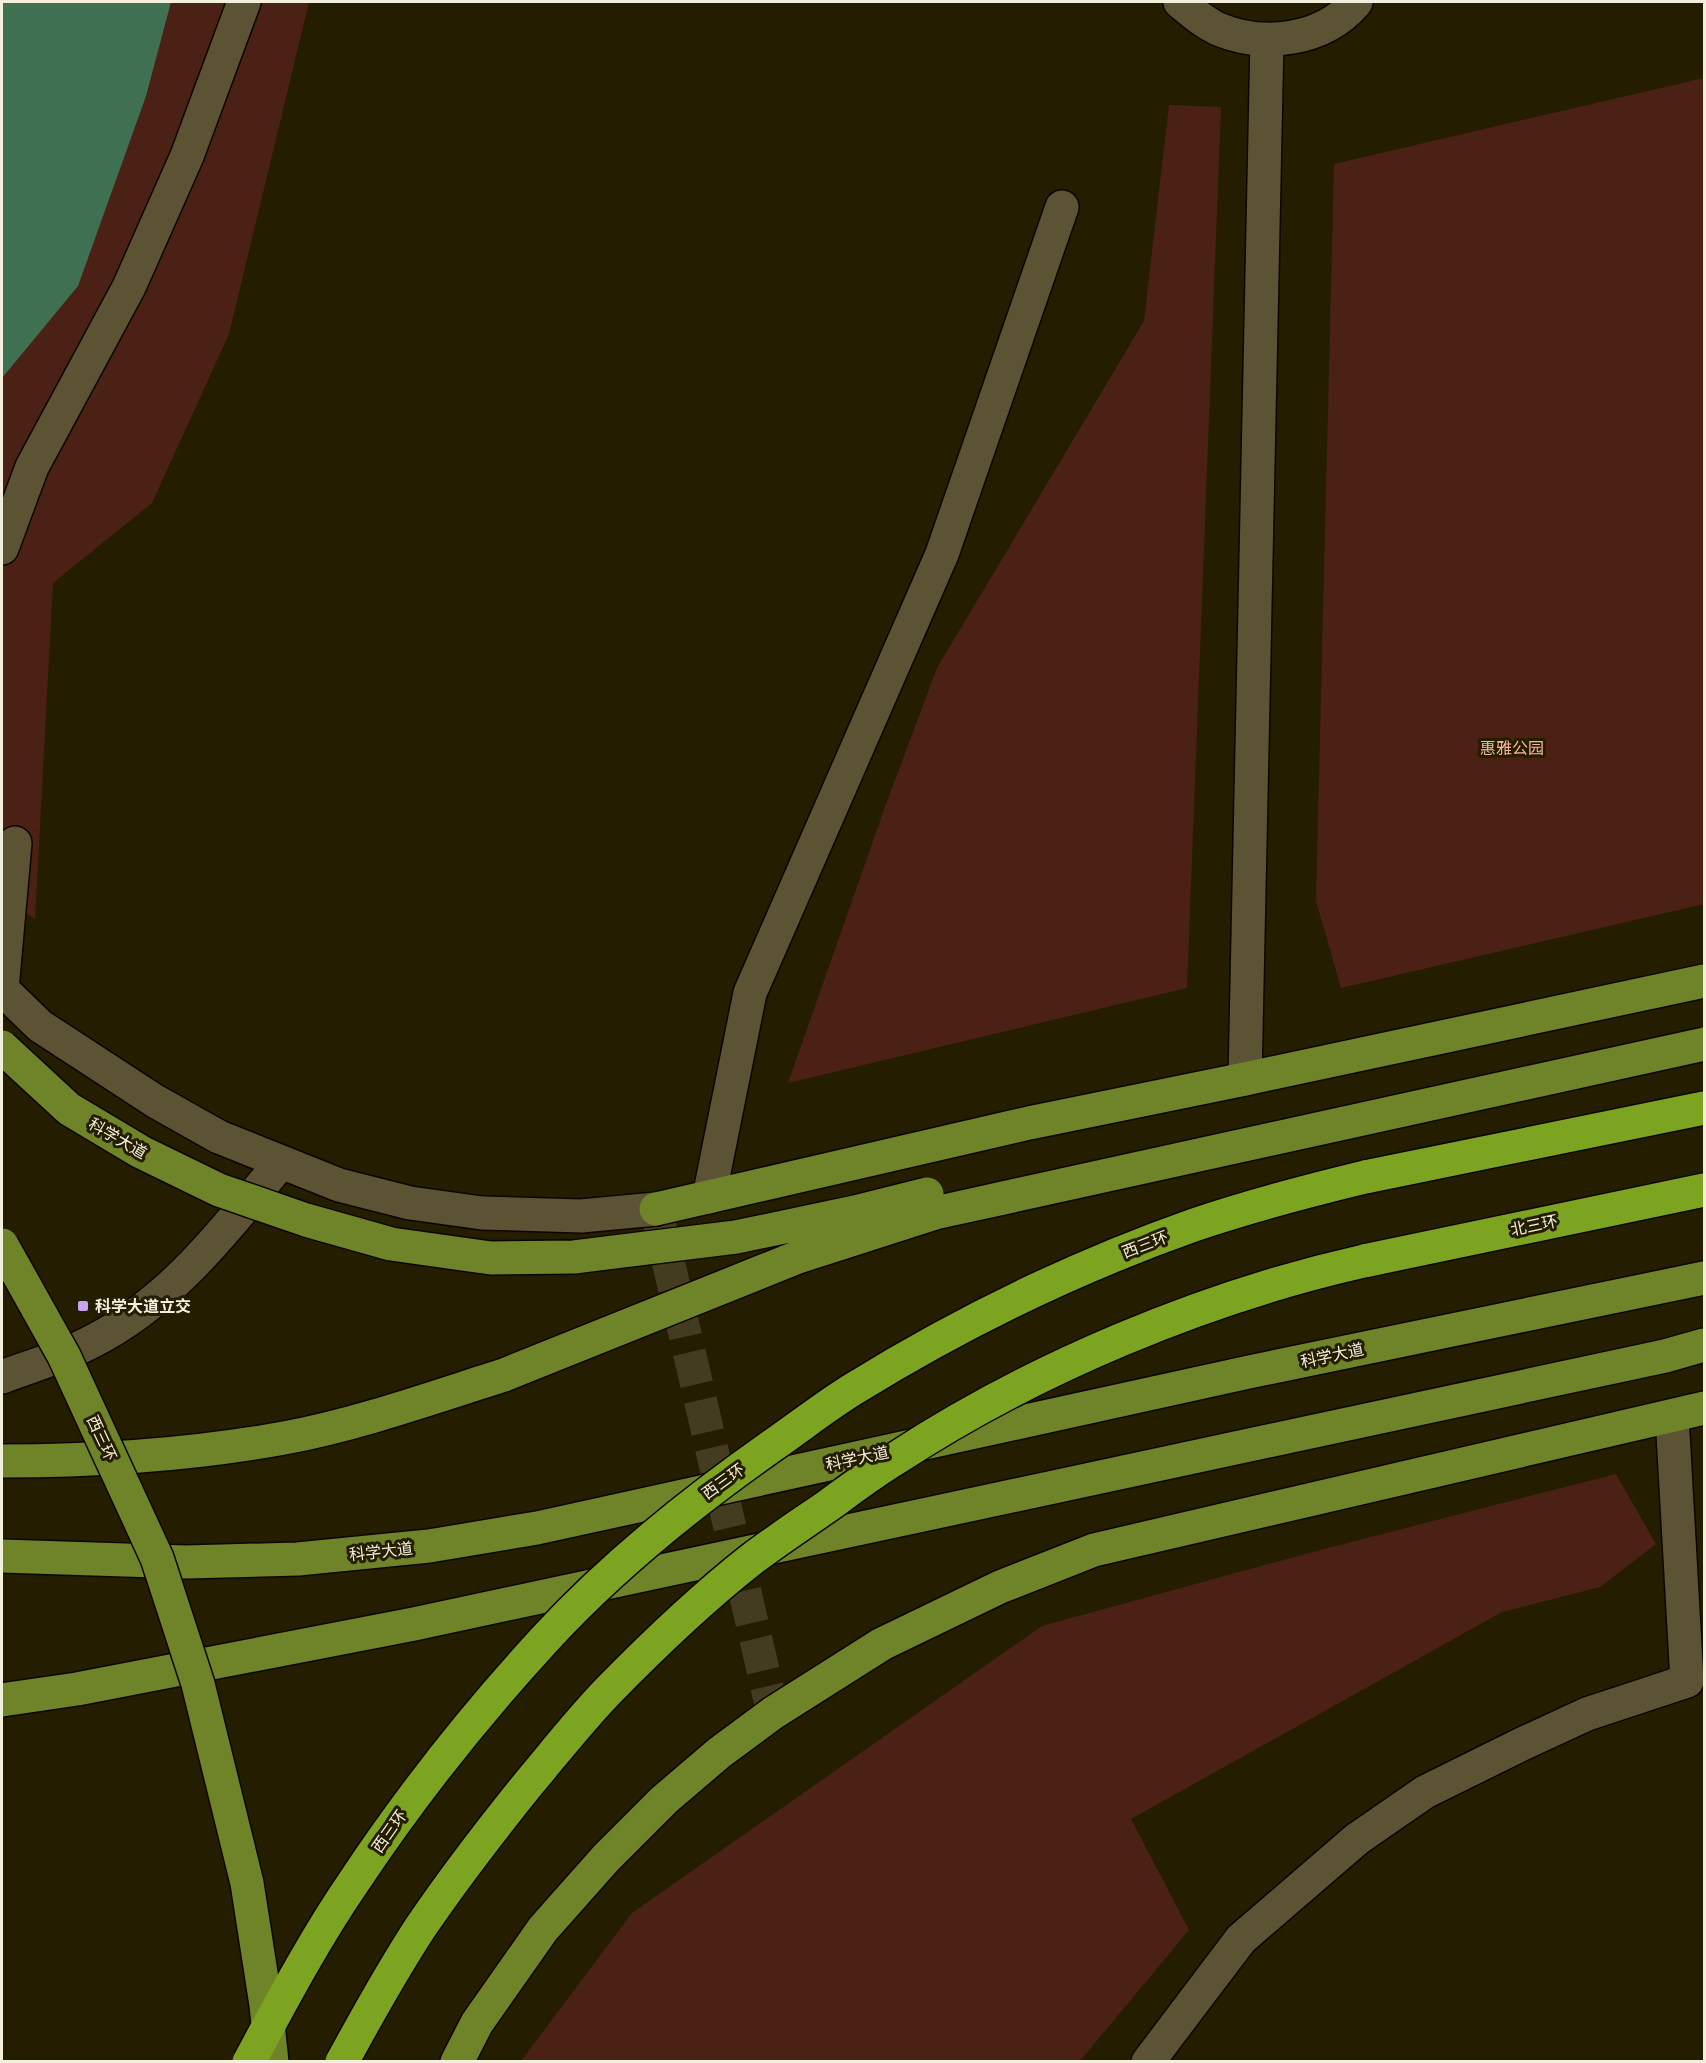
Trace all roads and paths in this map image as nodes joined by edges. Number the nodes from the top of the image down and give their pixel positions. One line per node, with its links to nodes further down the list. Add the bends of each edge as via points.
1 (244, 2): 6 (street, via 187,156 129,287 32,467)
2 (1180, 2): 4 (street, via 1216,28)
3 (1356, 2): 4 (street, via 1335,20 1312,32)
4 (1267, 39): 12 (street)
5 (1062, 207): 17 (street, via 942,554 750,993)
6 (2, 548)
7 (2, 851): 9 (street, via 15,843)
8 (1704, 981): 12 (main road)
9 (2, 989): 14 (street, via 40,1026 155,1101 219,1137)
10 (1704, 1044): 15 (main road, 科学大道, bridge)
11 (2, 1047): 15 (main road, 科学大道, bridge, via 69,1109 141,1152 219,1190 391,1244 491,1258 574,1257 736,1237 952,1188)
12 (1245, 1079): 17 (main road, via 1029,1123)
13 (1704, 1108): 29 (highway, 西三环, bridge, via 1365,1177 1193,1226 1014,1300 937,1339 851,1390 701,1496 621,1565 546,1638 414,1797 352,1884)
14 (281, 1162): 18 (street, via 349,1188 410,1203 482,1213 581,1216); 22 (street, via 213,1245 150,1306 90,1342)
15 (1101, 1176): 25 (main road, 科学大道, bridge, via 935,1213 798,1257 504,1375 376,1415 285,1438 171,1454)
16 (1704, 1190): 31 (highway, 北三环, bridge, via 1329,1269 1220,1303 1049,1372 895,1458 752,1560 606,1694 479,1846 420,1929)
17 (709, 1197): 18 (main road)
18 (656, 1209)
19 (2, 1245): 30 (main road, 西三环, bridge, via 74,1377 157,1558 198,1684 247,1883)
20 (1704, 1278): 26 (main road, 科学大道, via 1249,1372 537,1528 429,1546 298,1559 186,1562)
21 (1704, 1346): 28 (main road, via 414,1624)
22 (2, 1377)
23 (1704, 1408): 24 (main road)
24 (1672, 1416): 27 (street); 32 (main road, via 1094,1550 1000,1587 882,1644 773,1713 664,1800 543,1929 477,2023)
25 (2, 1461)
26 (2, 1556)
27 (1696, 1679): 33 (street, via 1587,1714 1522,1744 1425,1792 1357,1839 1241,1939)
28 (2, 1700)
29 (249, 2061)
30 (272, 2061)
31 (342, 2061)
32 (457, 2061)
33 (1148, 2061)

